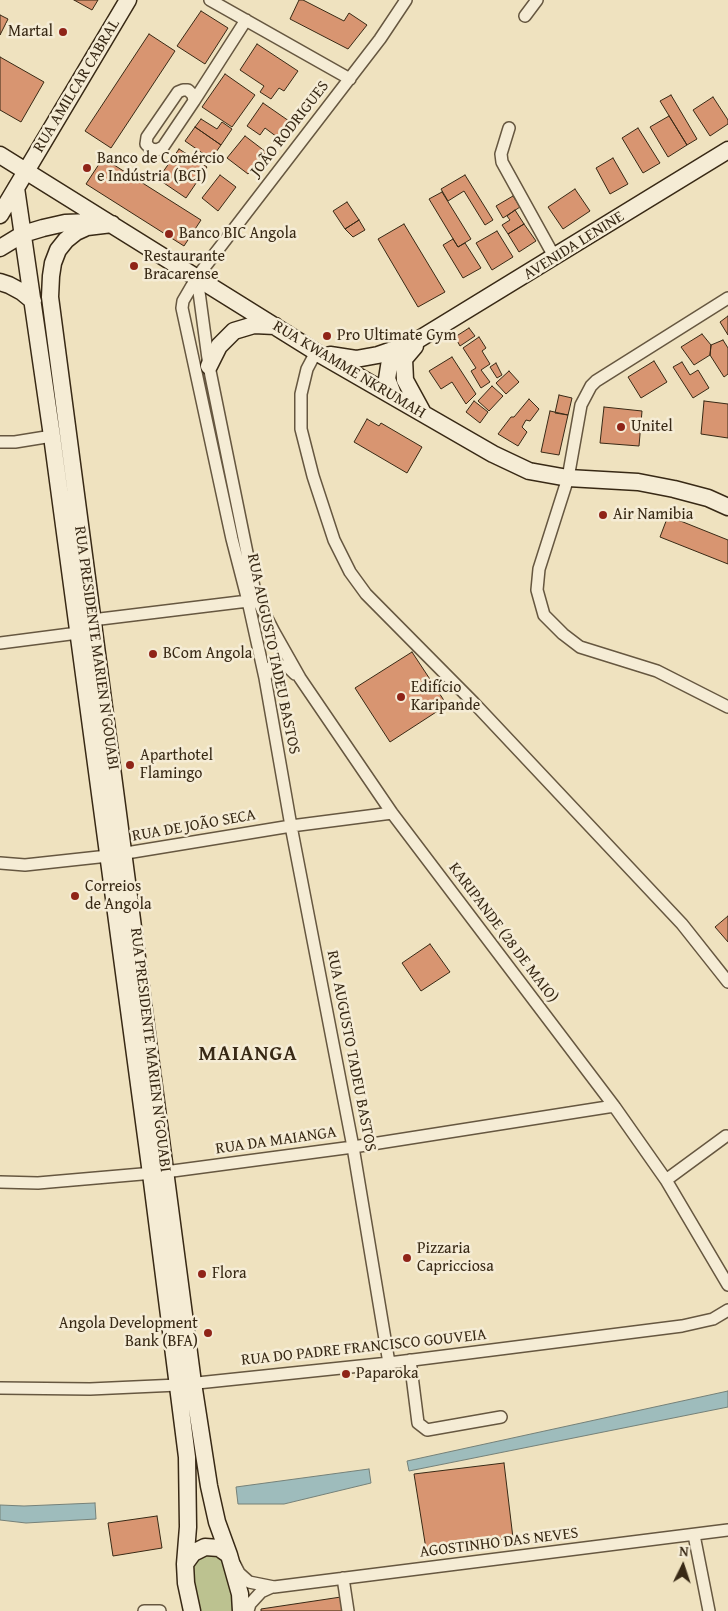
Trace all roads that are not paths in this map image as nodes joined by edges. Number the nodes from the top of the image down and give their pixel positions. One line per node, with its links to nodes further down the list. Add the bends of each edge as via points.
1 (128, 0): 12 (street, RUA AMILCAR CABRAL)
2 (210, 0): 6 (street)
3 (406, 0): 7 (street, JOÃO RODRIGUES)
4 (537, 0): 5 (street)
5 (525, 16)
6 (246, 20): 7 (street); 8 (street)
7 (350, 79): 19 (street, JOÃO RODRIGUES)
8 (194, 100): 8 (street, via 188,90 178,92 147,137 146,144 151,149 164,147)
9 (509, 128): 18 (street, via 501,154 502,162)
10 (728, 150): 18 (street, AVENIDA LENINE)
11 (0, 155): 12 (street, RUA KWAMME NKRUMAH)
12 (26, 171): 13 (street, RUA AMILCAR CABRAL); 15 (street, RUA KWAMME NKRUMAH)
13 (16, 188): 14 (street, RUA AMILCAR CABRAL); 16 (street, RUA PRESIDENTE MARIEN N'GOUABI)
14 (0, 215)
15 (112, 224): 16 (street, via 65,223); 19 (street, RUA KWAMME NKRUMAH); 34 (street, RUA PRESIDENTE MARIEN N'GOUABI, via 76,232 58,250 51,276 50,297)
16 (23, 234): 17 (street); 22 (street, RUA PRESIDENTE MARIEN N'GOUABI)
17 (0, 248)
18 (555, 258): 24 (street, AVENIDA LENINE)
19 (197, 277): 23 (street, RUA KWAMME NKRUMAH); 26 (street, RUA AUGUSTO TADEU BASTOS); 33 (street, RUA AUGUSTO TADEU BASTOS, via 182,308 232,539)
20 (0, 282): 22 (street)
21 (728, 298): 31 (street, via 591,386 581,405)
22 (33, 301): 29 (street, RUA PRESIDENTE MARIEN N'GOUABI)
23 (275, 326): 25 (street, RUA KWAMME NKRUMAH); 26 (street, via 254,326 234,331 219,346)
24 (419, 340): 25 (street, via 378,355 356,359); 27 (street, AVENIDA LENINE, via 390,360 387,379); 28 (street, AVENIDA LENINE, via 404,359 406,380)
25 (316, 352): 27 (street, RUA KWAMME NKRUMAH); 44 (street, via 300,394 302,429 334,540 350,572 366,594 474,703 682,924)
26 (209, 366): 33 (street, RUA AUGUSTO TADEU BASTOS)
27 (394, 397): 28 (street, RUA KWAMME NKRUMAH)
28 (424, 415): 31 (street, RUA KWAMME NKRUMAH, via 529,471)
29 (52, 436): 30 (street); 35 (street, RUA PRESIDENTE MARIEN N'GOUABI)
30 (0, 442)
31 (568, 478): 32 (street, RUA KWAMME NKRUMAH, via 638,482 708,498); 39 (street, via 539,569 537,590 544,614 580,647 657,671)
32 (728, 508)
33 (252, 599): 34 (street); 37 (street, RUA AUGUSTO TADEU BASTOS); 38 (street, KARIPANDE (28 DE MAIO))
34 (92, 620): 42 (street, RUA PRESIDENTE MARIEN N'GOUABI)
35 (78, 633): 36 (street); 42 (street, RUA PRESIDENTE MARIEN N'GOUABI)
36 (0, 642)
37 (265, 678): 38 (street, via 275,664 288,667); 41 (street, RUA AUGUSTO TADEU BASTOS)
38 (300, 678): 40 (street, KARIPANDE (28 DE MAIO))
39 (728, 707)
40 (392, 813): 41 (street, RUA DE JOÃO SECA); 45 (street, KARIPANDE (28 DE MAIO))
41 (291, 826): 42 (street, RUA DE JOÃO SECA); 47 (street, RUA AUGUSTO TADEU BASTOS)
42 (116, 855): 43 (street, RUA DE JOÃO SECA, via 25,865); 48 (street, RUA PRESIDENTE MARIEN N'GOUABI)
43 (0, 863)
44 (728, 982)
45 (614, 1106): 47 (street, RUA DA MAIANGA); 49 (street, KARIPANDE (28 DE MAIO))
46 (726, 1136): 49 (street)
47 (353, 1147): 48 (street, RUA DA MAIANGA); 54 (street, RUA AUGUSTO TADEU BASTOS)
48 (158, 1173): 50 (street, RUA DA MAIANGA, via 38,1183); 55 (street, RUA PRESIDENTE MARIEN N'GOUABI)
49 (666, 1180): 51 (street, KARIPANDE (28 DE MAIO))
50 (0, 1182)
51 (728, 1286)
52 (728, 1310): 53 (street, RUA DO PADRE FRANCISCO GOUVEIA, via 713,1319 682,1326)
53 (410, 1360): 54 (street, RUA DO PADRE FRANCISCO GOUVEIA); 57 (street, via 418,1423 427,1430)
54 (389, 1363): 55 (street, RUA DO PADRE FRANCISCO GOUVEIA)
55 (185, 1384): 56 (street, RUA DO PADRE FRANCISCO GOUVEIA, via 90,1389); 60 (street, RUA PRESIDENTE MARIEN N'GOUABI, via 217,1522); 61 (street, RUA PRESIDENTE MARIEN N'GOUABI, via 188,1527)
56 (0, 1388)
57 (501, 1418)
58 (728, 1530): 59 (street, AGOSTINHO DAS NEVES)
59 (694, 1535): 62 (street, AGOSTINHO DAS NEVES); 70 (street)
60 (229, 1555): 61 (street, via 219,1548 205,1547 193,1553); 63 (street, via 249,1582); 67 (street, RUA PRESIDENTE MARIEN N'GOUABI, via 240,1594)
61 (184, 1564): 66 (street, RUA PRESIDENTE MARIEN N'GOUABI)
62 (344, 1578): 63 (street, AGOSTINHO DAS NEVES); 69 (street)
63 (274, 1587): 68 (street, via 261,1592)
64 (144, 1611): 65 (street)
65 (160, 1611)
66 (192, 1611)
67 (241, 1611)
68 (248, 1611)
69 (348, 1611)
70 (709, 1611)

